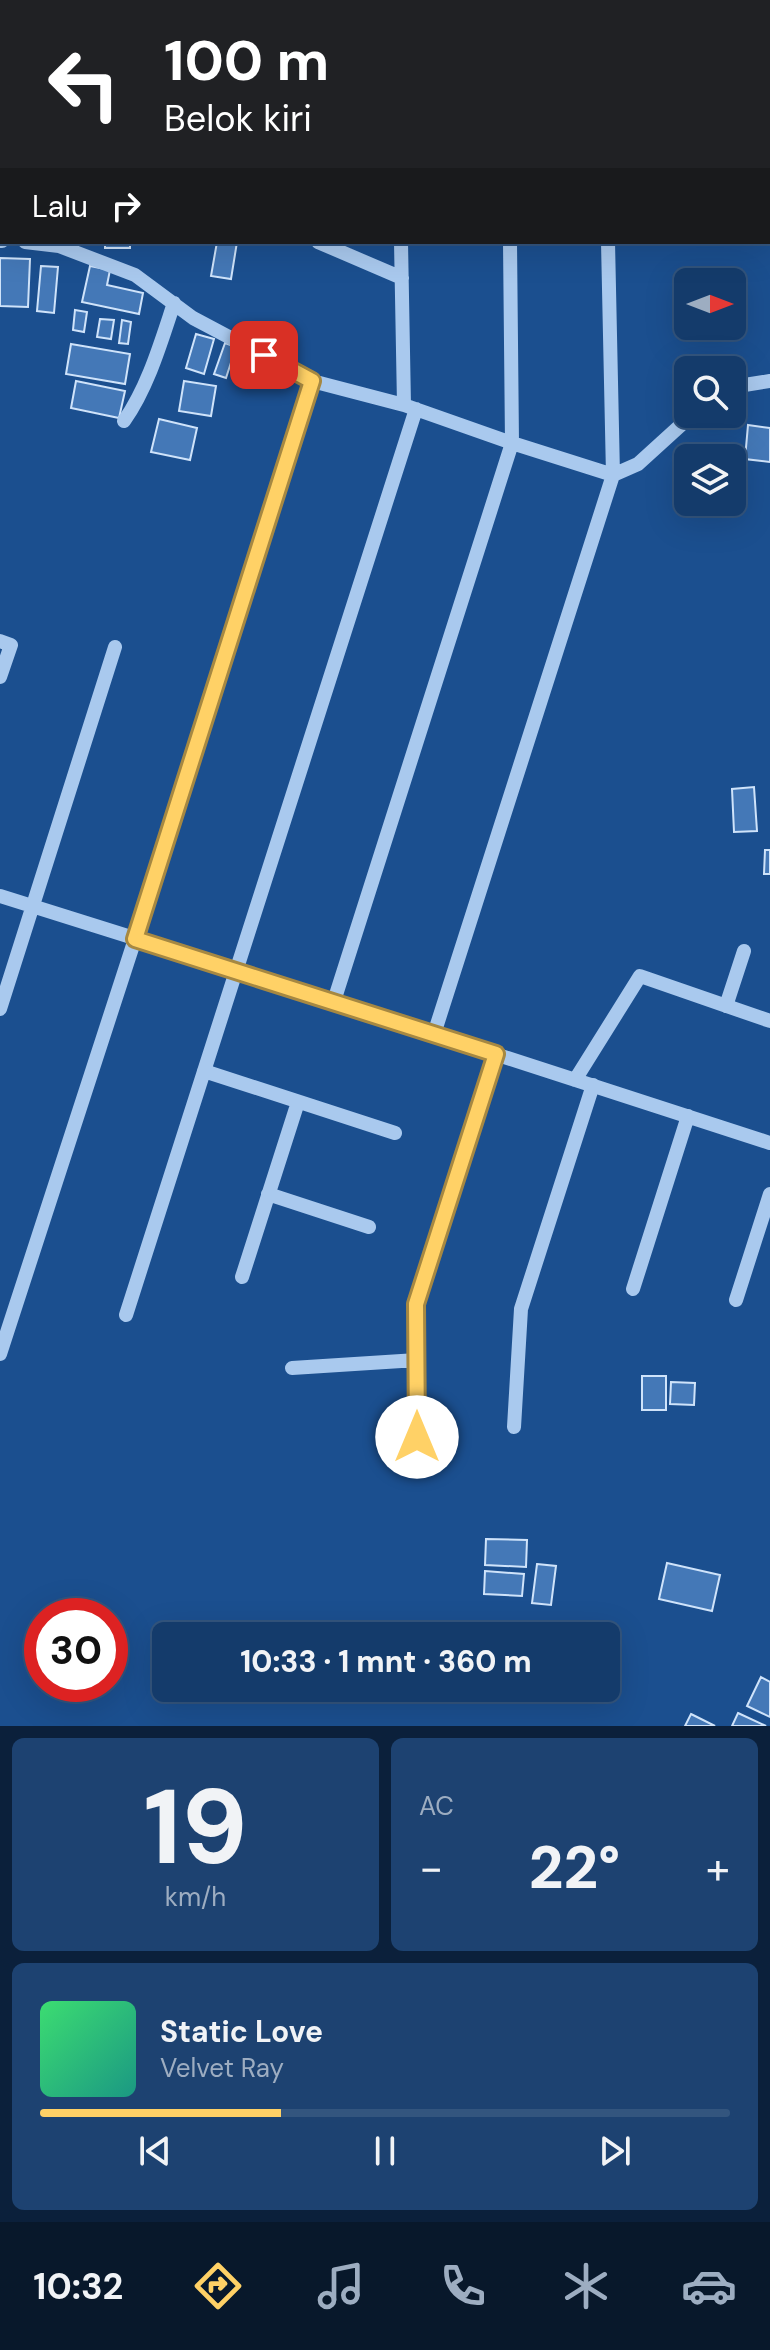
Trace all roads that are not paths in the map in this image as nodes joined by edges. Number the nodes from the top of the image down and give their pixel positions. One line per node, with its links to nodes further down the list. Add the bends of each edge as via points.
1 (58, 244): 7 (street, via 135,275)
2 (323, 244): 6 (street)
3 (401, 244): 6 (street)
4 (510, 244): 14 (street)
5 (608, 244): 15 (street)
6 (402, 278): 11 (street)
7 (174, 303): 8 (street); 12 (street)
8 (312, 381): 11 (street); 21 (street)
9 (770, 381): 10 (street)
10 (746, 385)
11 (410, 407): 14 (street); 23 (street)
12 (124, 421)
13 (678, 428): 15 (street, via 638,464)
14 (512, 443): 15 (street); 24 (street)
15 (613, 475): 28 (street)
16 (0, 641): 18 (street, via 11,645)
17 (115, 647): 20 (street)
18 (0, 677)
19 (0, 896): 20 (street)
20 (33, 908): 21 (street); 26 (street)
21 (135, 939): 23 (street); 44 (street)
22 (744, 951): 25 (street)
23 (236, 970): 24 (street); 30 (street)
24 (334, 1001): 28 (street)
25 (726, 1006): 27 (street); 31 (street, via 640,976)
26 (0, 1009)
27 (770, 1021)
28 (434, 1034): 29 (street)
29 (496, 1054): 31 (street); 45 (street, via 416,1304)
30 (204, 1071): 33 (street); 43 (street)
31 (575, 1080): 32 (street)
32 (593, 1085): 34 (street); 47 (street, via 521,1309)
33 (298, 1102): 35 (street); 37 (street)
34 (688, 1116): 36 (street); 41 (street)
35 (395, 1133)
36 (770, 1143)
37 (268, 1194): 39 (street); 40 (street)
38 (770, 1194): 42 (street)
39 (369, 1227)
40 (242, 1277)
41 (633, 1289)
42 (736, 1300)
43 (126, 1315)
44 (0, 1354)
45 (417, 1360): 46 (street); 48 (street)
46 (292, 1368)
47 (514, 1427)
48 (417, 1437)

